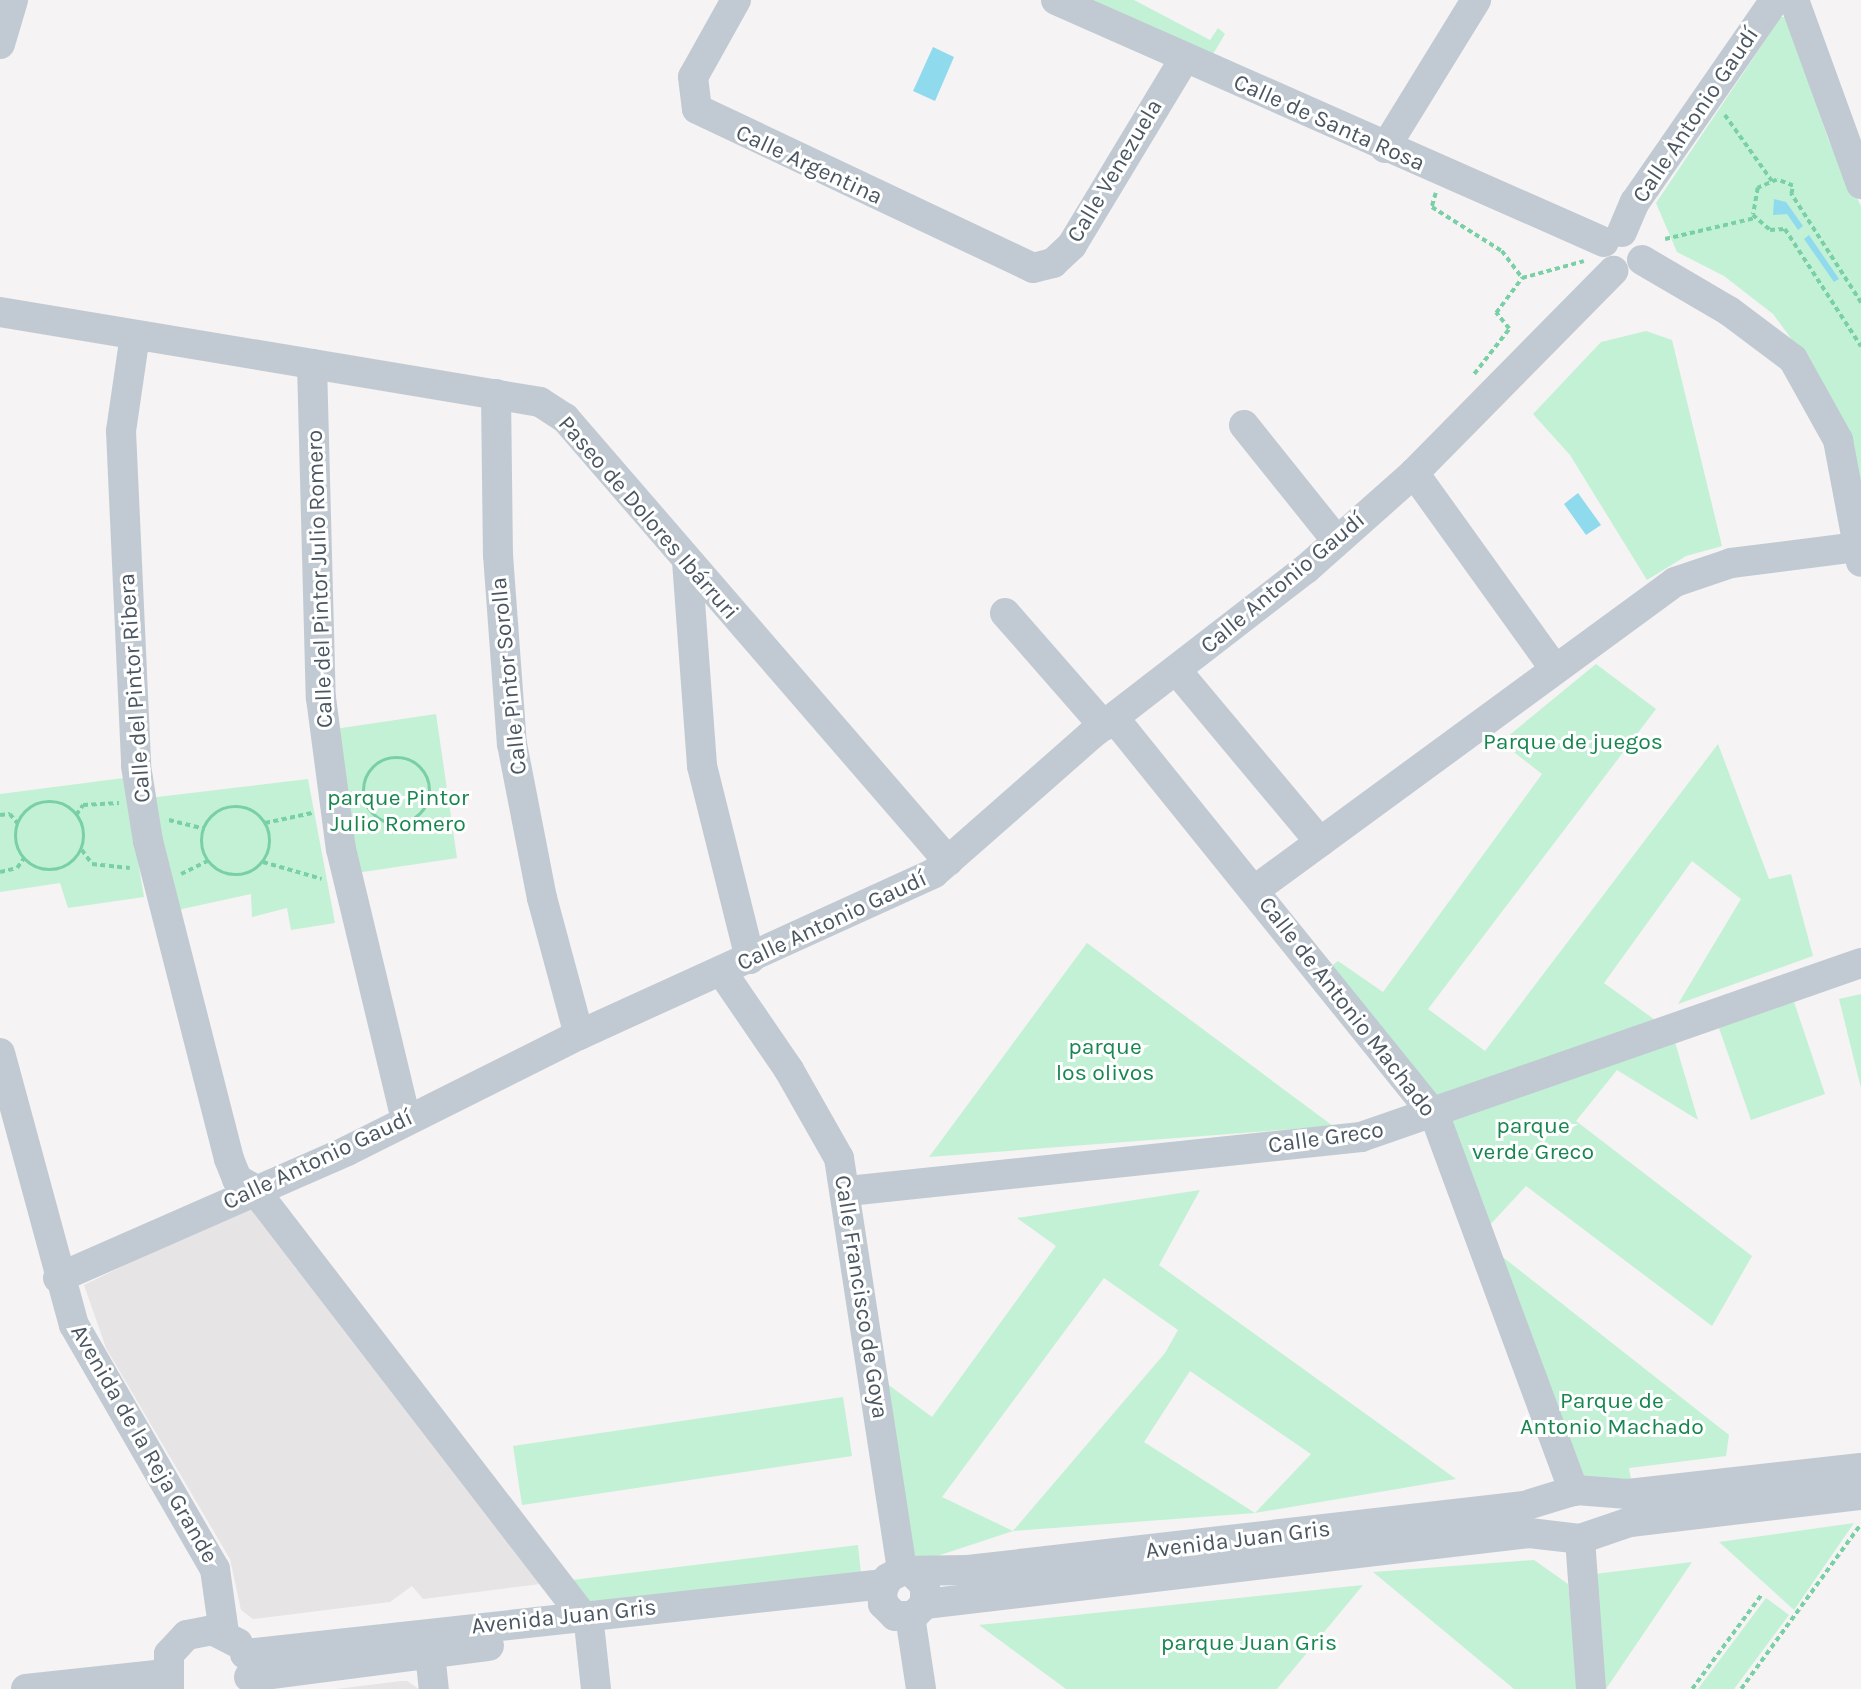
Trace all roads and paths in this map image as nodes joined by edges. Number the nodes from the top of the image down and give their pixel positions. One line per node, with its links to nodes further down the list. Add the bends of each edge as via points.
1 (13, 0): 7 (street)
2 (736, 0): 18 (street, Calle Argentina, via 694,77 697,109)
3 (1056, 0): 8 (street, Calle de Santa Rosa)
4 (1476, 0): 10 (street)
5 (1775, 0): 16 (street, Calle Antonio Gaudí)
6 (1794, 0): 12 (street)
7 (0, 44)
8 (1185, 58): 10 (street, Calle de Santa Rosa); 18 (street, Calle Venezuela, via 1072,245 1053,263)
9 (1717, 104): 11 (path)
10 (1384, 148): 16 (street, Calle de Santa Rosa)
11 (1772, 181): 14 (path, via 1752,199); 21 (path, via 1793,186 1791,194)
12 (1861, 184)
13 (1437, 190): 20 (path, via 1432,207 1502,251)
14 (1755, 219): 15 (path); 24 (path, via 1770,230 1785,229)
15 (1665, 239)
16 (1603, 245): 17 (street, via 1638,239); 19 (street, via 1601,253); 20 (path)
17 (1642, 260): 19 (street, via 1629,272); 31 (street, via 1729,311 1793,359 1838,440)
18 (1033, 268)
19 (1613, 271): 29 (street, Calle Antonio Gaudí)
20 (1522, 278): 26 (path, via 1496,313 1509,329)
21 (1861, 303)
22 (0, 312): 23 (street, Paseo de Dolores Ibárruri)
23 (135, 335): 25 (street, Paseo de Dolores Ibárruri); 64 (street, Calle del Pintor Ribera, via 121,431 136,766 148,841 229,1159 237,1180)
24 (1861, 346)
25 (312, 365): 27 (street, Paseo de Dolores Ibárruri); 63 (street, Calle del Pintor Julio Romero, via 321,698 341,849)
26 (1466, 383)
27 (496, 394): 32 (street, Paseo de Dolores Ibárruri, via 540,402 565,418); 60 (street, Calle Pintor Sorolla, via 498,555 512,744 542,898)
28 (1244, 425): 30 (street)
29 (1414, 473): 30 (street, Calle Antonio Gaudí); 34 (street)
30 (1336, 541): 35 (street, Calle Antonio Gaudí)
31 (1860, 555): 34 (street, via 1731,563)
32 (687, 561): 50 (street, Paseo de Dolores Ibárruri); 57 (street, via 702,766)
33 (1005, 612): 36 (street, Calle de Antonio Machado)
34 (1554, 668): 46 (street)
35 (1177, 671): 36 (street, Calle Antonio Gaudí); 46 (street)
36 (1109, 722): 50 (street, Calle Antonio Gaudí); 56 (street, Calle de Antonio Machado)
37 (128, 802): 40 (path, via 83,805)
38 (314, 812): 44 (path)
39 (0, 815): 43 (path, via 10,814)
40 (76, 815): 43 (path, via 45,803); 47 (path)
41 (166, 820): 45 (path)
42 (410, 821): 42 (path, via 379,818 366,802 368,775 388,759 410,761 426,776 429,797)
43 (18, 824): 48 (path)
44 (265, 824): 45 (path, via 238,807 217,813); 51 (path, via 269,846)
45 (204, 829): 49 (path)
46 (1320, 842): 56 (street)
47 (81, 849): 48 (path, via 71,863 52,870); 52 (path, via 92,864)
48 (24, 858): 53 (path, via 17,868)
49 (208, 861): 51 (path, via 238,876); 54 (path)
50 (948, 861): 57 (street, Calle Antonio Gaudí, via 914,886)
51 (262, 862): 55 (path)
52 (139, 869)
53 (0, 872)
54 (177, 876)
55 (327, 880)
56 (1256, 889): 62 (street, Calle de Antonio Machado)
57 (750, 958): 59 (street, Calle Antonio Gaudí)
58 (1861, 963): 62 (street, Calle Greco)
59 (722, 972): 60 (street, Calle Antonio Gaudí); 65 (street, Calle Francisco de Goya, via 830,1135)
60 (579, 1035): 63 (street, Calle Antonio Gaudí)
61 (0, 1053): 66 (street, Avenida de la Reja Grande)
62 (1435, 1116): 65 (street, Calle Greco, via 1361,1137); 68 (street, Calle de Antonio Machado)
63 (406, 1120): 64 (street, Calle Antonio Gaudí)
64 (254, 1189): 66 (street, Calle Antonio Gaudí); 75 (street, Calle del Pintor Ribera, via 403,1368 498,1492)
65 (848, 1191): 72 (street, Calle Francisco de Goya)
66 (58, 1278): 77 (street, Avenida de la Reja Grande, via 97,1371 215,1569)
67 (1861, 1468): 68 (street, Avenida Juan Gris)
68 (1576, 1495): 71 (street, via 1557,1523); 71 (street, via 1604,1514); 72 (street, Avenida Juan Gris)
69 (1861, 1495): 71 (street, Avenida Juan Gris, via 1630,1522)
70 (1861, 1524): 85 (path)
71 (1582, 1536): 74 (street, Avenida Juan Gris, via 1529,1533); 83 (street)
72 (896, 1583): 74 (street, via 925,1585); 74 (street, Avenida Juan Gris, via 895,1616); 75 (street, Avenida Juan Gris)
73 (1762, 1594): 84 (path)
74 (918, 1610): 82 (street)
75 (586, 1624): 76 (street, Avenida Juan Gris); 77 (street, Avenida Juan Gris); 81 (street)
76 (430, 1653): 77 (street, Avenida Juan Gris); 80 (street)
77 (241, 1663): 78 (street, Avenida Juan Gris, via 187,1635 169,1654)
78 (167, 1682): 79 (street)
79 (26, 1689)
80 (434, 1689)
81 (596, 1689)
82 (921, 1689)
83 (1591, 1689)
84 (1692, 1689)
85 (1741, 1689)

